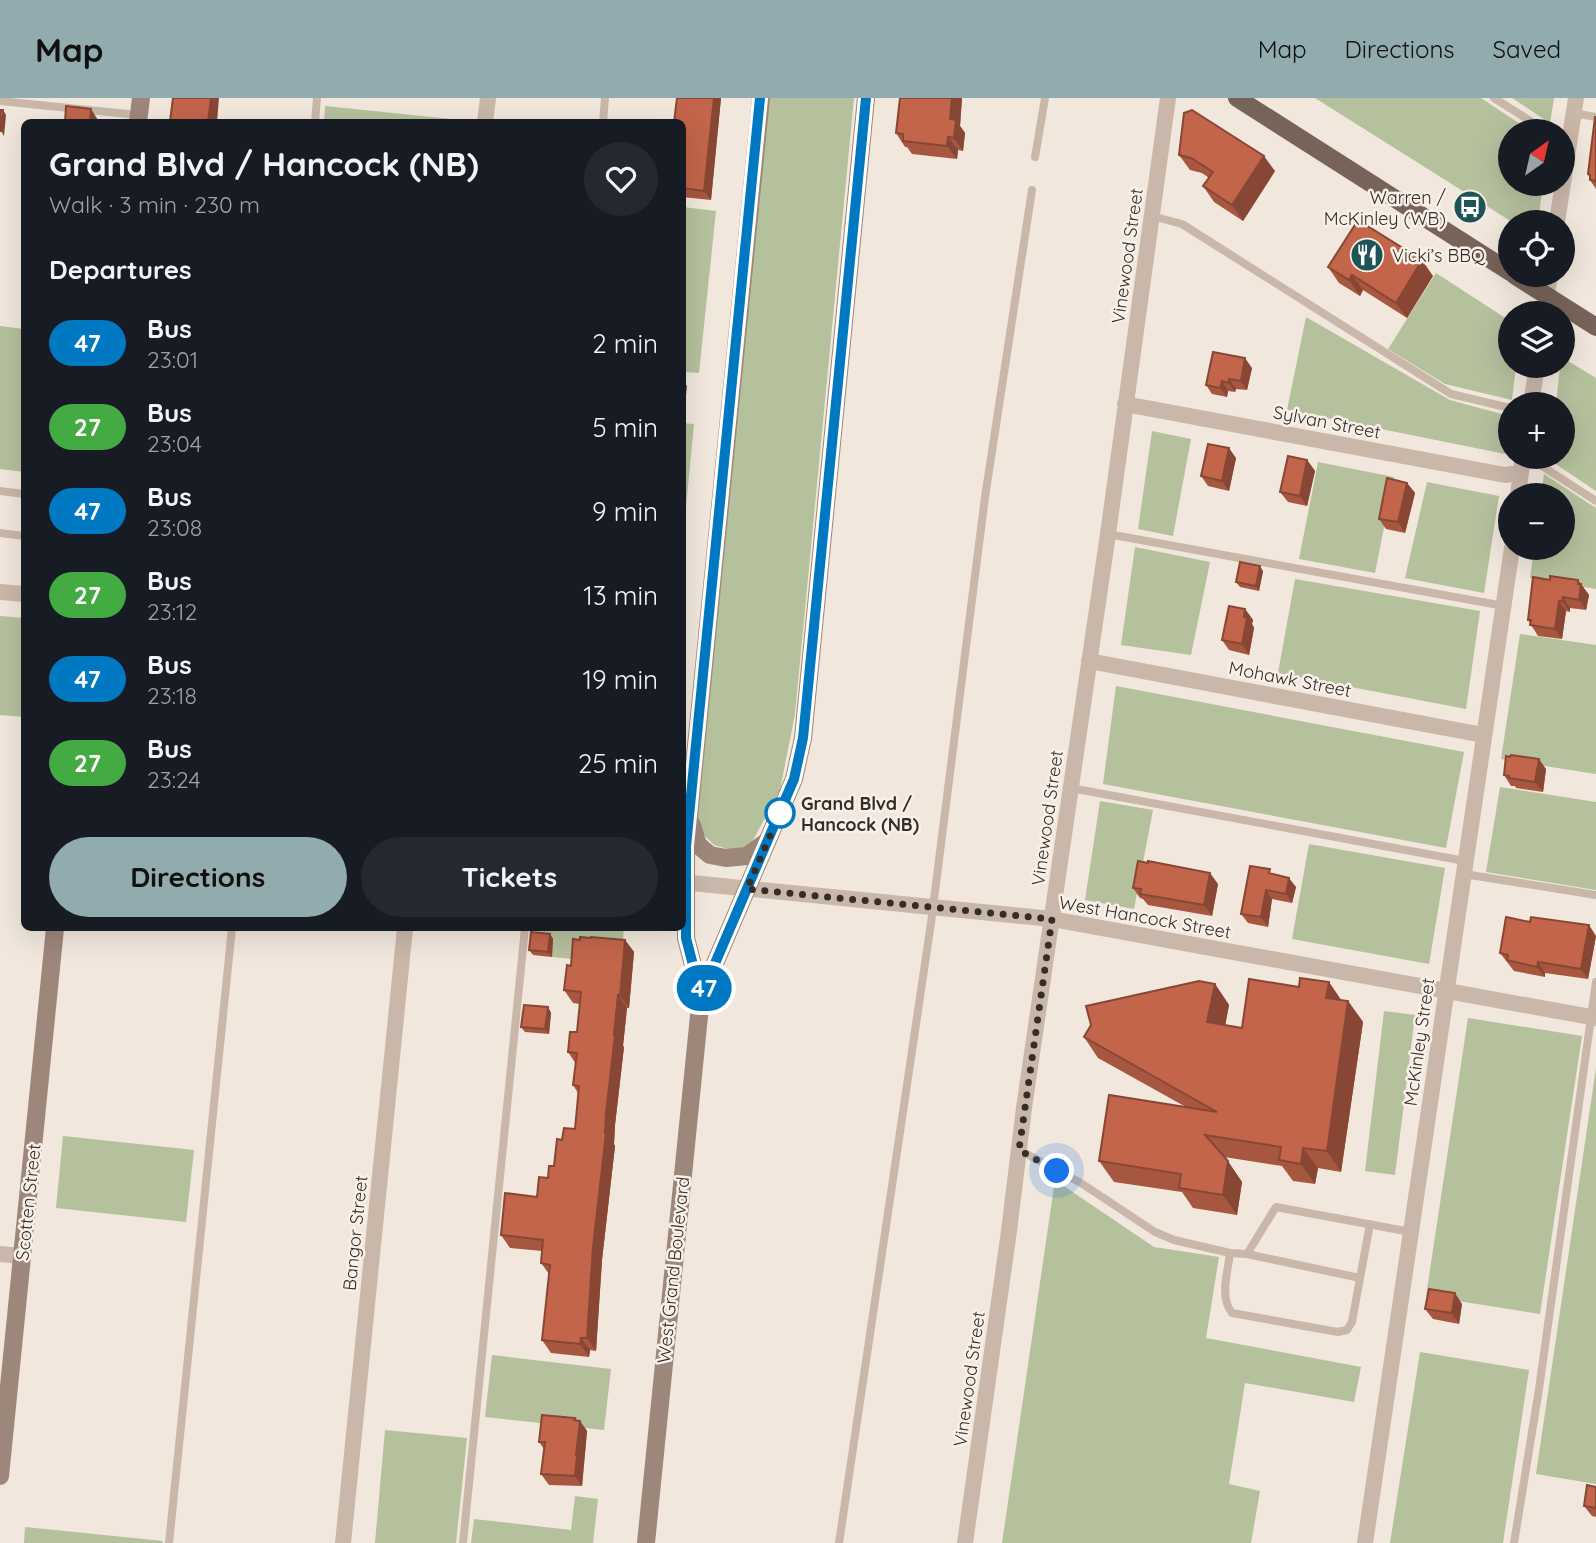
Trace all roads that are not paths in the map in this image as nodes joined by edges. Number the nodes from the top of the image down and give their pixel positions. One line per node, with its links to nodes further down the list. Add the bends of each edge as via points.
1 (317, 98): 14 (lane)
2 (488, 98): 15 (street)
3 (605, 98): 16 (lane)
4 (761, 98): 43 (main road, West Grand Boulevard)
5 (866, 98): 44 (main road, West Grand Boulevard, via 803,738 794,779)
6 (1045, 98): 18 (lane)
7 (1168, 98): 20 (street, Vinewood Street)
8 (1237, 98): 21 (main road)
9 (1494, 98): 17 (lane)
10 (0, 101): 12 (lane)
11 (1575, 106): 13 (lane)
12 (139, 112)
13 (1596, 117)
14 (314, 119)
15 (485, 119)
16 (603, 119)
17 (1527, 119)
18 (1035, 157)
19 (1032, 190): 50 (lane, via 985,497)
20 (1152, 216): 26 (street, Vinewood Street); 27 (lane, via 1182,224 1451,394)
21 (1498, 265)
22 (1526, 287): 23 (main road)
23 (1542, 301)
24 (1575, 318): 25 (main road)
25 (1596, 327)
26 (1125, 404): 28 (street, Sylvan Street, via 1505,475); 34 (street, Vinewood Street)
27 (1498, 405)
28 (1515, 469)
29 (1547, 469): 32 (lane)
30 (0, 491): 31 (lane)
31 (21, 494)
32 (1596, 501)
33 (0, 533): 35 (lane)
34 (1108, 534): 39 (lane); 40 (street, Vinewood Street)
35 (21, 536)
36 (1510, 560): 39 (street, McKinley Street)
37 (0, 592): 38 (street)
38 (21, 594)
39 (1504, 607): 41 (street, McKinley Street)
40 (1089, 661): 41 (street, Mohawk Street); 42 (street, Vinewood Street)
41 (1483, 735): 46 (street, McKinley Street)
42 (1071, 788): 46 (lane); 51 (street, Vinewood Street)
43 (689, 807): 44 (main road, via 698,845 710,855 747,856); 45 (main road, West Grand Boulevard)
44 (768, 840): 48 (main road, West Grand Boulevard)
45 (686, 846)
46 (1464, 867): 49 (lane); 58 (street, McKinley Street)
47 (686, 882): 48 (street, West Hancock Street)
48 (747, 889): 50 (street, West Hancock Street); 59 (main road, West Grand Boulevard)
49 (1596, 895)
50 (933, 908): 51 (street, West Hancock Street); 75 (lane)
51 (1052, 919): 58 (street, West Hancock Street); 61 (street, Vinewood Street)
52 (55, 931): 67 (main road, Scotten Street)
53 (232, 931): 71 (lane)
54 (405, 931): 72 (street, Bangor Street)
55 (525, 931): 73 (lane)
56 (686, 931): 59 (main road, West Grand Boulevard)
57 (1596, 982): 60 (lane)
58 (1446, 990): 60 (street, West Hancock Street); 63 (street, McKinley Street)
59 (701, 996): 74 (main road, West Grand Boulevard)
60 (1593, 1017): 78 (lane)
61 (1019, 1150): 64 (lane, via 1154,1232); 76 (street, Vinewood Street)
62 (1370, 1224): 63 (lane); 66 (lane, via 1276,1207); 68 (lane)
63 (1411, 1232): 77 (street, McKinley Street)
64 (1230, 1253): 66 (lane); 68 (lane, via 1224,1299 1232,1313 1347,1330)
65 (0, 1254): 67 (street)
66 (1247, 1254): 68 (lane)
67 (22, 1256): 69 (main road, Scotten Street)
68 (1360, 1278)
69 (5, 1376): 70 (main road, Scotten Street)
70 (0, 1476)
71 (169, 1543)
72 (343, 1543)
73 (463, 1543)
74 (646, 1543)
75 (839, 1543)
76 (965, 1543)
77 (1365, 1543)
78 (1514, 1543)

